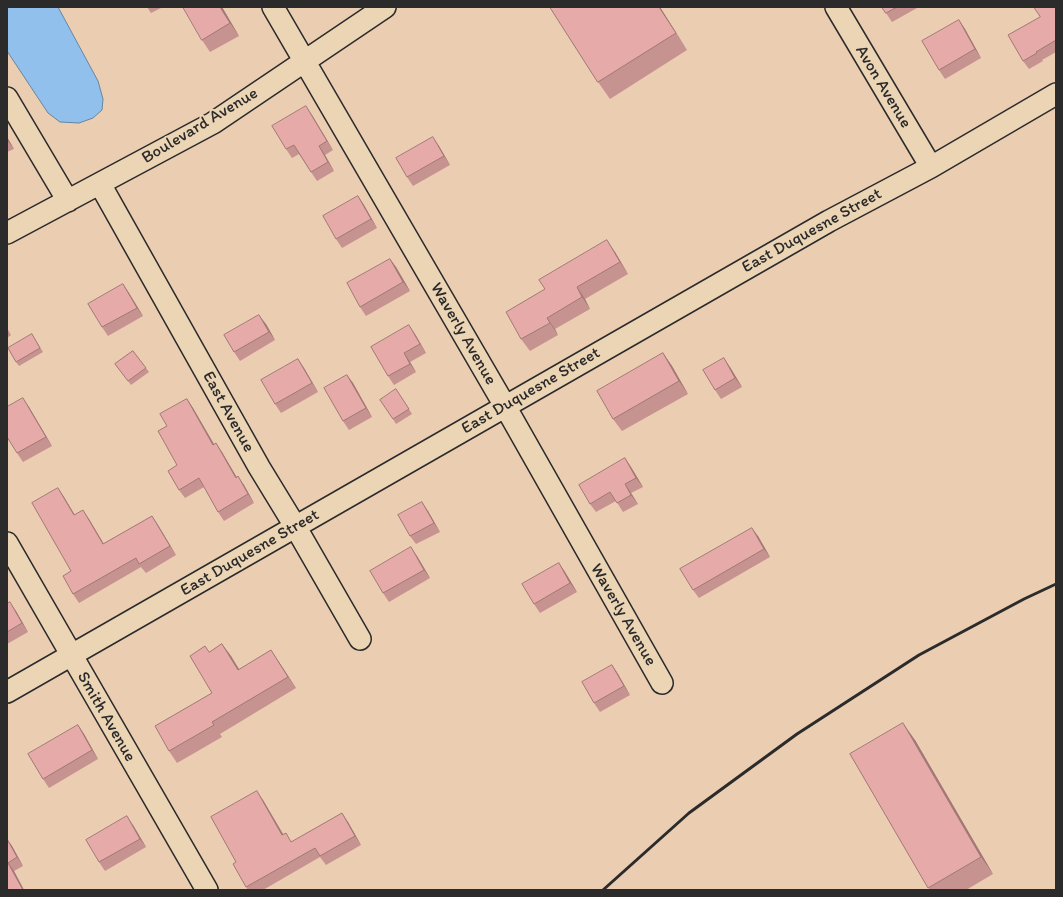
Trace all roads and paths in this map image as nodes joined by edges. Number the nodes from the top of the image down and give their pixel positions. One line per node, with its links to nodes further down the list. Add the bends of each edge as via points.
1 (273, 7): 4 (street, Waverly Avenue)
2 (386, 7): 4 (street, Boulevard Avenue)
3 (836, 7): 7 (street, Avon Avenue)
4 (305, 61): 8 (street, Boulevard Avenue, via 213,123); 11 (street, Waverly Avenue)
5 (1056, 94): 7 (street, East Duquesne Street)
6 (7, 98): 9 (street)
7 (931, 167): 11 (street, East Duquesne Street, via 828,220)
8 (100, 184): 9 (street, Boulevard Avenue); 12 (street, East Avenue, via 259,467)
9 (68, 201): 10 (street, Boulevard Avenue)
10 (7, 233)
11 (505, 406): 12 (street, East Duquesne Street); 16 (street, Waverly Avenue)
12 (295, 526): 14 (street, East Avenue); 15 (street, East Duquesne Street)
13 (7, 543): 15 (street, Smith Avenue)
14 (360, 639)
15 (71, 656): 17 (street, East Duquesne Street); 18 (street, Smith Avenue)
16 (662, 682)
17 (7, 692)
18 (207, 890)

